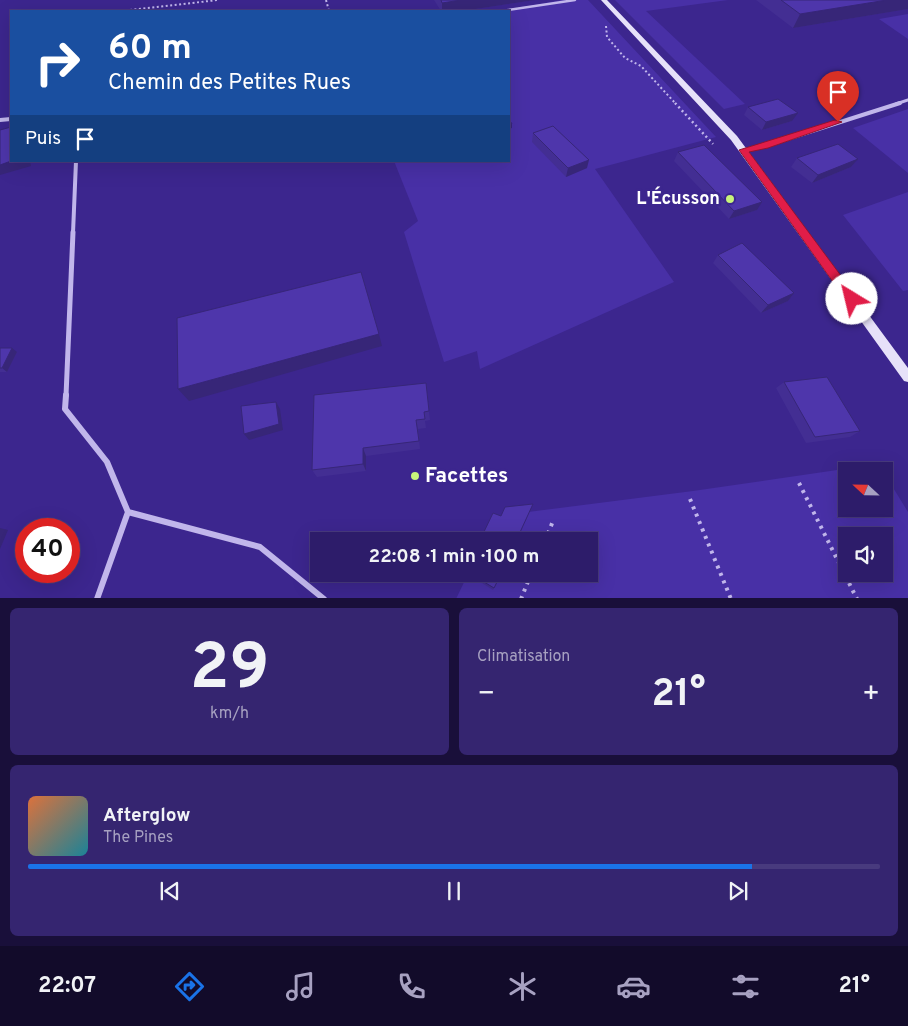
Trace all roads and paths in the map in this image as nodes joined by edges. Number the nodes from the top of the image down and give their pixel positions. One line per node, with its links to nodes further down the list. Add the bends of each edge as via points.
1 (218, 0): 4 (path)
2 (575, 0): 5 (lane)
3 (604, 0): 9 (street)
4 (130, 10)
5 (509, 10)
6 (601, 21): 8 (path, via 608,28 607,37 626,58 641,66)
7 (908, 100): 9 (street)
8 (713, 144)
9 (744, 150): 11 (street)
10 (76, 162): 14 (street, via 65,409 107,462)
11 (908, 377)
12 (799, 483): 22 (path)
13 (690, 499): 21 (path)
14 (128, 512): 18 (street); 19 (street, via 260,547)
15 (553, 521): 16 (path)
16 (549, 532)
17 (528, 582): 20 (path)
18 (97, 598)
19 (324, 598)
20 (521, 598)
21 (731, 598)
22 (857, 598)

